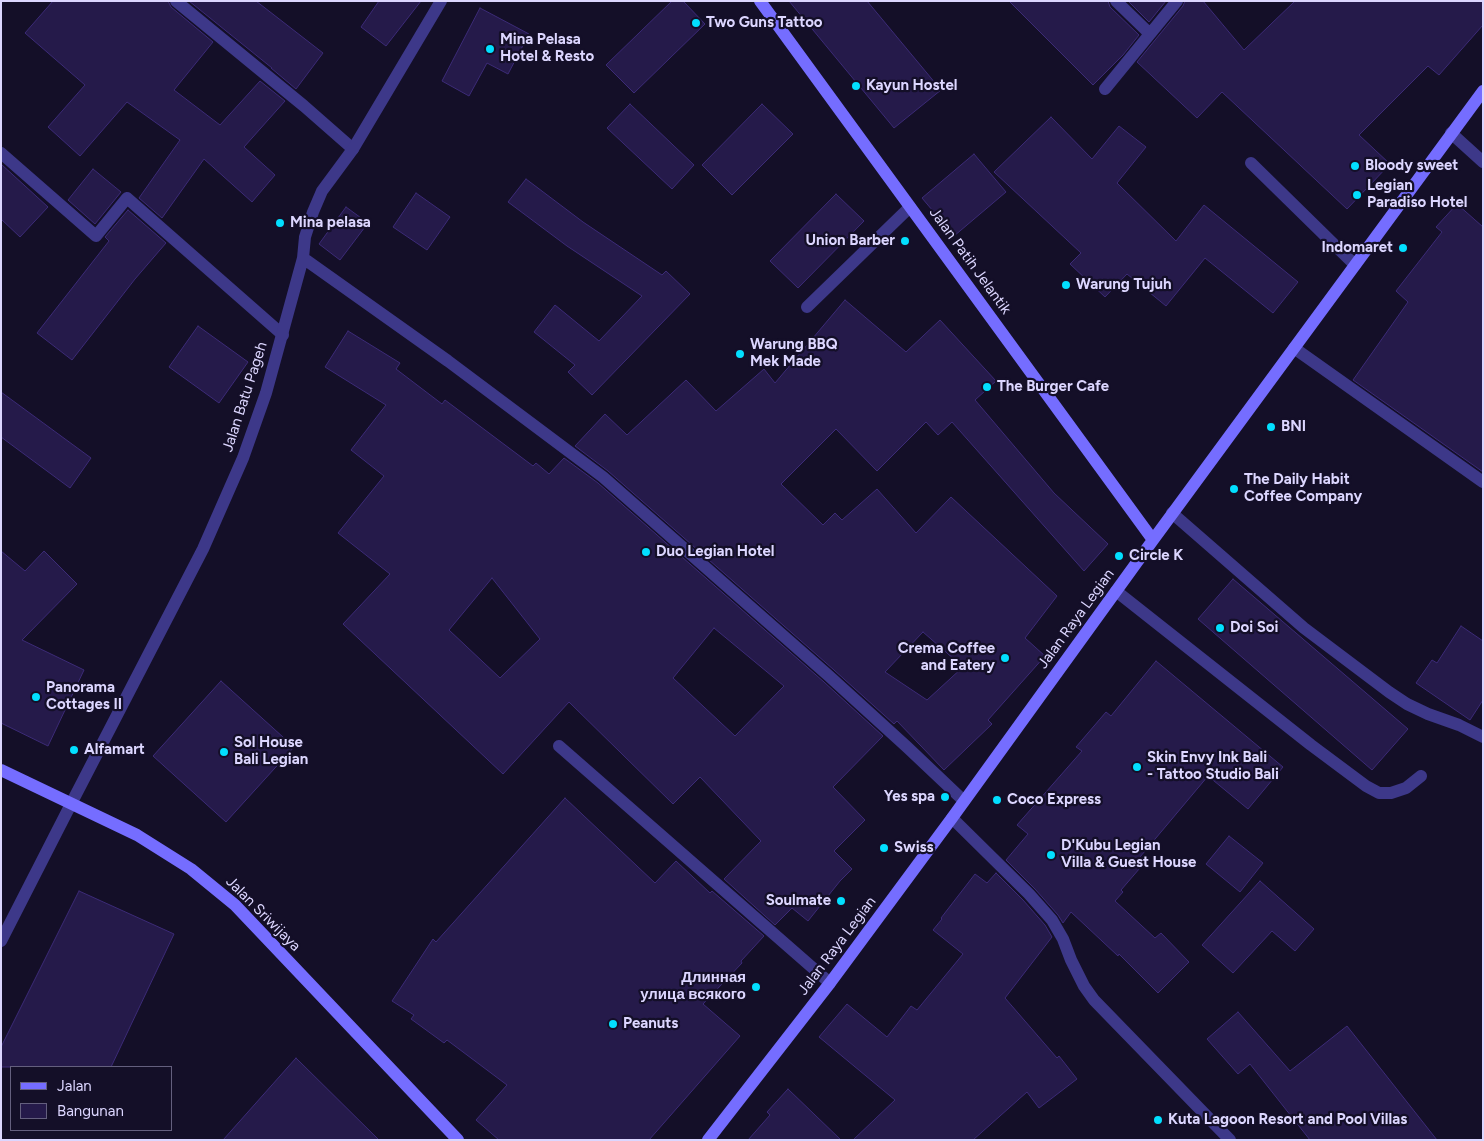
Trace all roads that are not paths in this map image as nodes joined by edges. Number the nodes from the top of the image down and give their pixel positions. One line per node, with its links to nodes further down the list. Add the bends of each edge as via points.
1 (176, 1): 10 (street)
2 (441, 1): 10 (street, Jalan Batu Pageh)
3 (760, 1): 14 (main road, Jalan Patih Jelantik)
4 (1116, 1): 6 (street)
5 (1177, 1): 6 (street)
6 (1150, 34): 7 (street)
7 (1105, 90)
8 (1483, 90): 9 (main road, Jalan Raya Legian)
9 (1452, 133): 12 (street); 16 (main road, Jalan Raya Legian)
10 (353, 149): 15 (street, Jalan Batu Pageh, via 322,191 312,212)
11 (1, 153): 18 (street, via 96,236 127,198)
12 (1483, 162)
13 (1252, 163): 16 (street)
14 (910, 207): 17 (street); 22 (main road, Jalan Patih Jelantik)
15 (303, 258): 18 (street, Jalan Batu Pageh); 28 (street, via 603,477 829,676)
16 (1355, 265): 19 (main road, Jalan Raya Legian)
17 (807, 307)
18 (282, 335): 29 (street, Jalan Batu Pageh, via 266,394 243,458 203,549)
19 (1294, 348): 20 (street); 21 (main road, Jalan Raya Legian)
20 (1483, 482)
21 (1172, 513): 22 (main road, Jalan Raya Legian); 24 (street, via 1304,628 1389,692 1407,704)
22 (1153, 540): 23 (main road, Jalan Raya Legian)
23 (1116, 591): 27 (street, via 1366,786 1379,793 1391,793 1406,788); 28 (main road, Jalan Raya Legian)
24 (1483, 737)
25 (559, 746): 32 (street)
26 (1, 770): 29 (main road, Jalan Sriwijaya)
27 (1421, 776)
28 (964, 801): 30 (main road, Jalan Raya Legian)
29 (71, 804): 31 (street, Jalan Batu Pageh); 33 (main road, Jalan Sriwijaya, via 137,835 191,869 235,905)
30 (952, 818): 32 (main road, Jalan Raya Legian); 35 (street, via 1052,920 1094,1000)
31 (1, 941)
32 (830, 983): 34 (main road, Jalan Raya Legian)
33 (458, 1140)
34 (708, 1140)
35 (1230, 1140)

